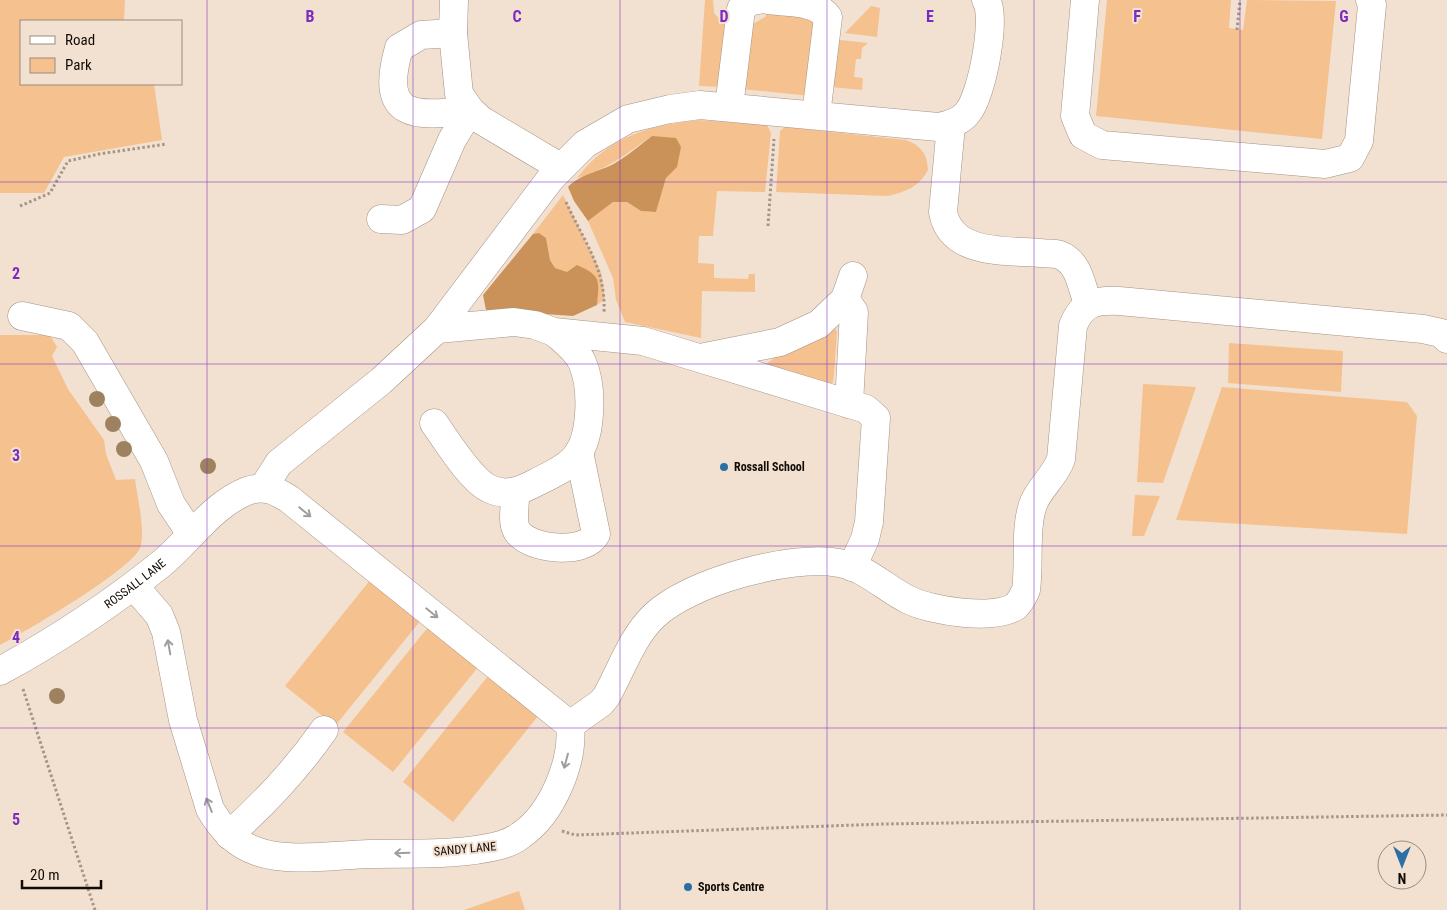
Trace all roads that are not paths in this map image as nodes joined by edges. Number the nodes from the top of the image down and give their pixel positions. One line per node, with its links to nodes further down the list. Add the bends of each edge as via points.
1 (454, 0): 7 (street)
2 (758, 0): 8 (street, via 750,1 741,8)
3 (768, 0): 10 (street, via 814,6 822,9 828,17)
4 (986, 0): 11 (street, via 990,6 979,94 968,113)
5 (1085, 0): 6 (street, via 1075,116 1083,135 1102,145 1325,164 1350,158 1359,141)
6 (1370, 0)
7 (453, 33): 9 (street, via 459,94); 9 (street, via 421,35 399,48 393,94 401,107 416,113)
8 (729, 107): 10 (street); 12 (street, via 670,108 628,120 585,144)
9 (470, 110): 12 (street); 13 (street, via 452,140 422,210 402,220)
10 (816, 115): 11 (street, via 938,127)
11 (951, 125): 14 (street, via 943,212 953,236 975,247 1061,255 1079,272)
12 (556, 172): 16 (street)
13 (380, 220)
14 (1088, 303): 18 (street, via 1119,301 1423,329 1441,333); 26 (street, via 1073,326 1060,459 1032,509 1027,582 1022,600 1008,610 993,613 930,607 908,600)
15 (22, 316): 25 (street, via 69,326 85,342 154,462 173,508)
16 (437, 329): 17 (street, via 514,322); 23 (street, via 381,381 279,463)
17 (554, 332): 19 (street, via 643,341); 22 (street, via 582,361 586,376 589,410)
18 (1447, 339)
19 (701, 358): 20 (street); 20 (street, via 780,342 818,324 849,288 854,312)
20 (850, 404): 26 (street, via 866,409 876,418 868,530)
21 (434, 424): 24 (street, via 479,482 491,489)
22 (579, 452): 24 (street, via 563,468); 24 (street, via 596,534 593,540 586,544 547,547 524,538 515,524)
23 (263, 488): 25 (street, ROSSALL LANE, via 249,490 226,503); 29 (street, one-way to 29, via 274,490 289,500)
24 (515, 492)
25 (191, 534): 27 (street, ROSSALL LANE)
26 (852, 567): 29 (street, via 829,562 777,566 730,578 686,595 646,624 606,697)
27 (134, 586): 28 (street, ROSSALL LANE, via 64,636); 31 (street, SANDY LANE, one-way to 27, via 218,823 204,792 183,720 166,632 159,615)
28 (7, 667)
29 (570, 725): 31 (street, SANDY LANE, one-way to 31, via 569,746 559,783 549,804 535,824 502,845 462,851 290,857 257,852)
30 (324, 730): 31 (street, via 266,803)
31 (229, 835)

